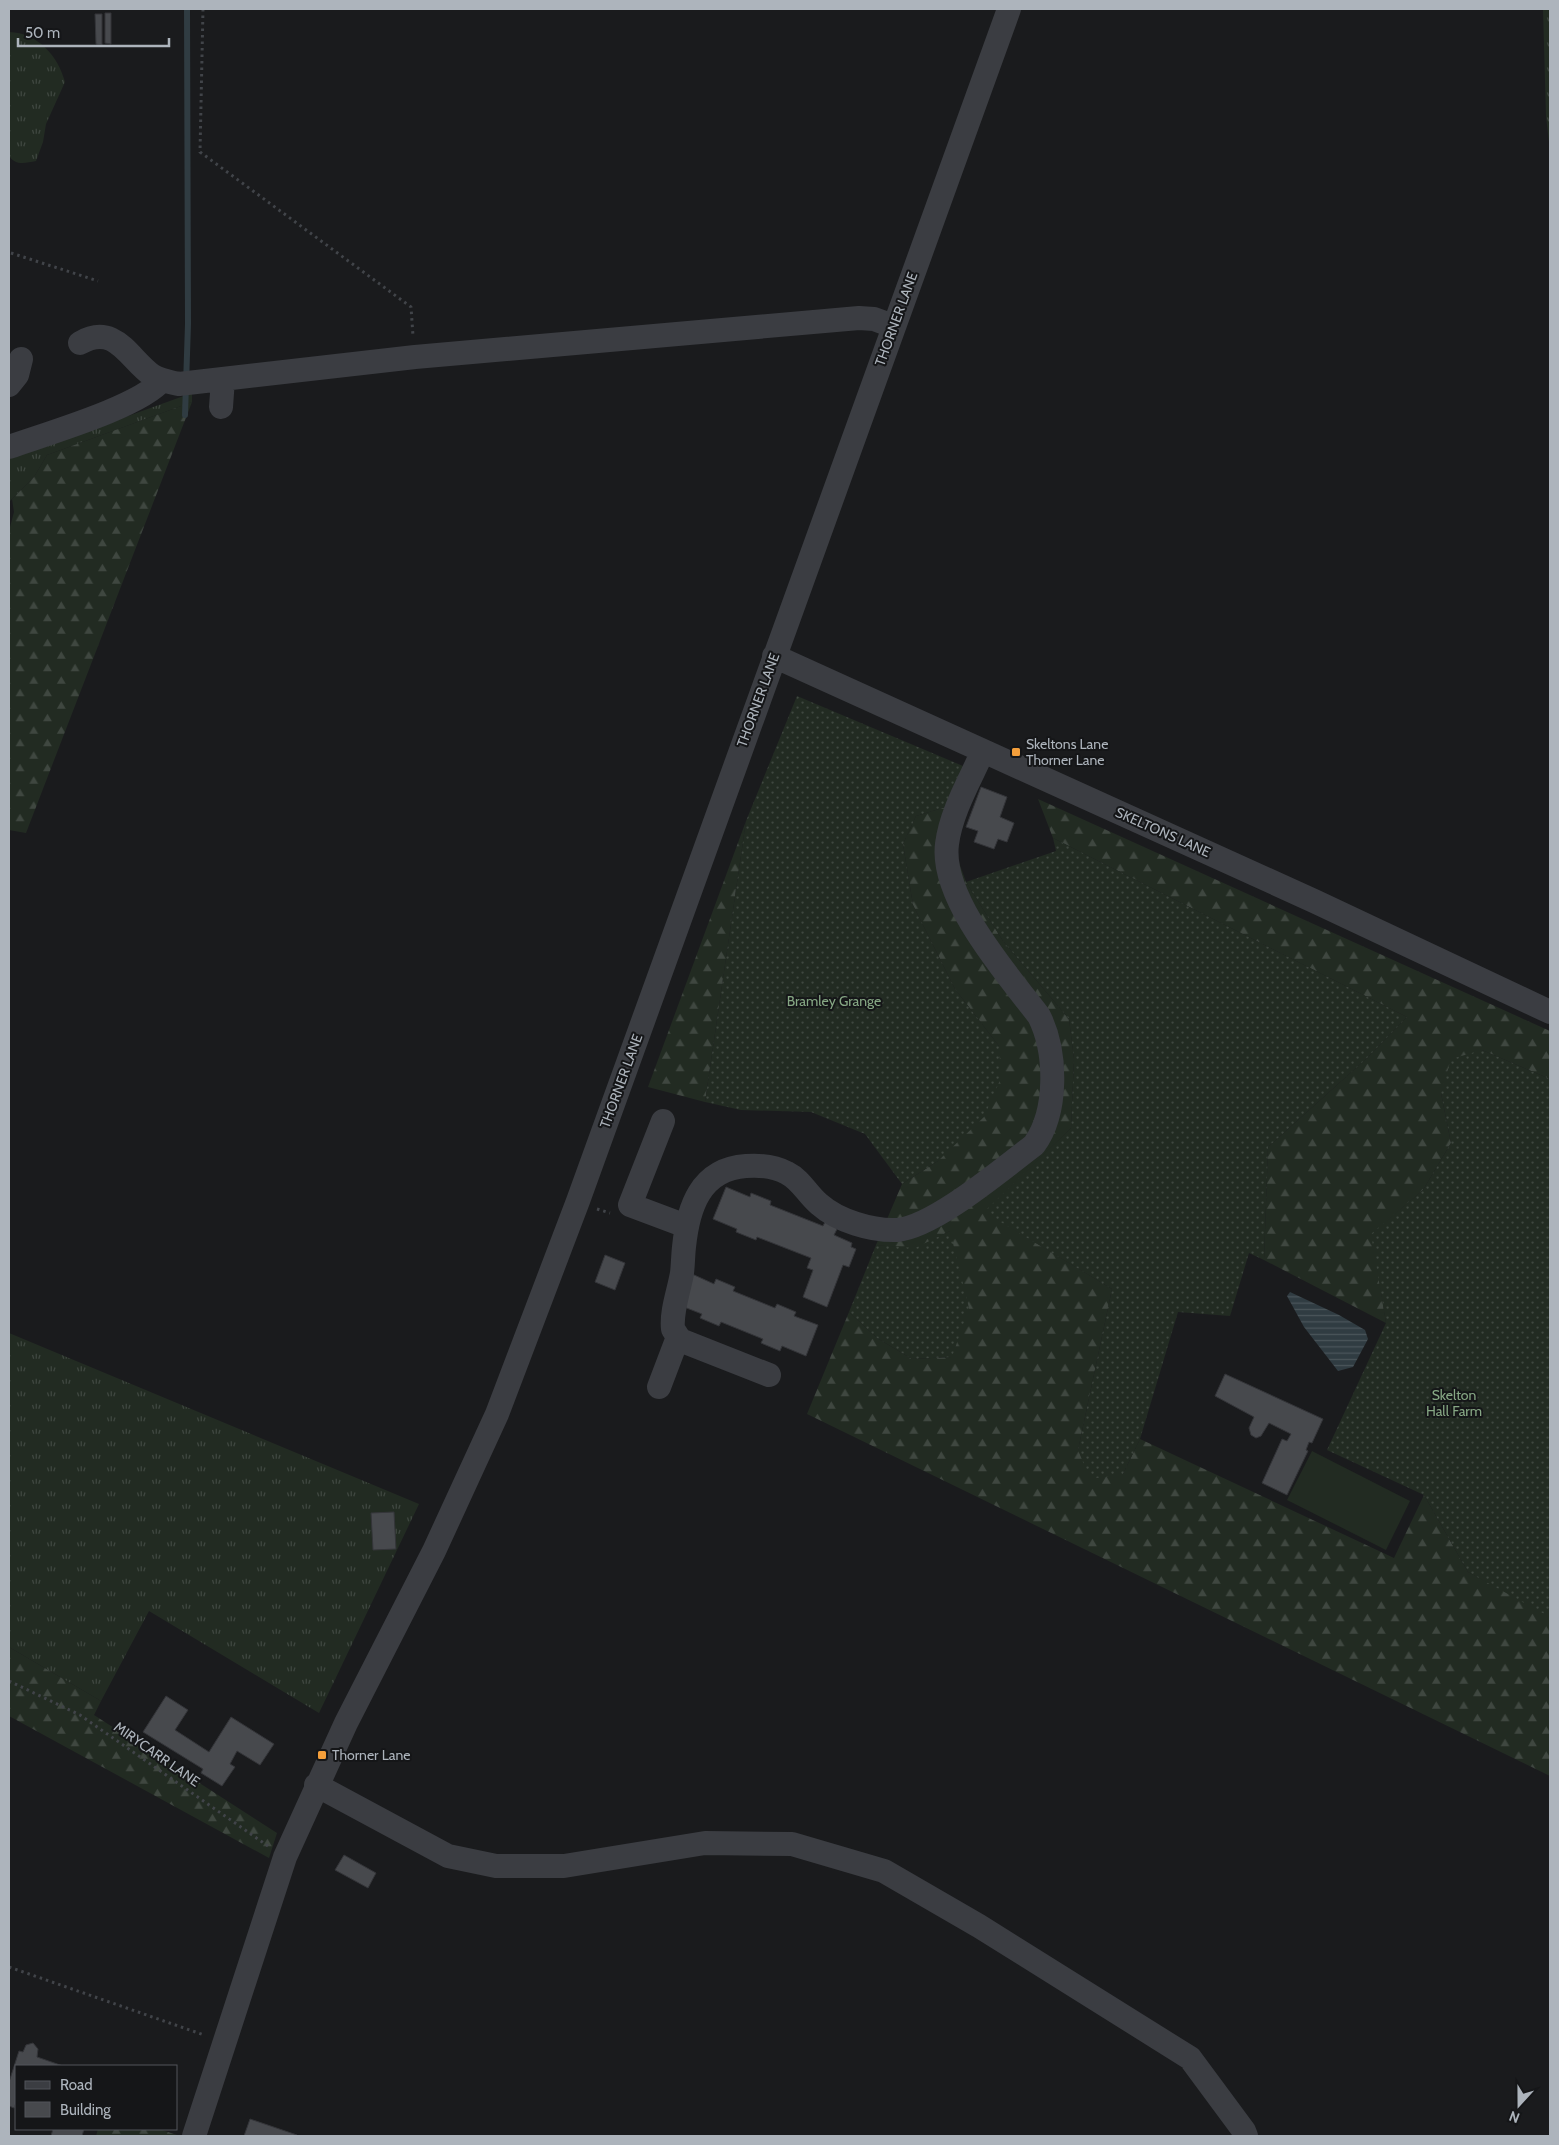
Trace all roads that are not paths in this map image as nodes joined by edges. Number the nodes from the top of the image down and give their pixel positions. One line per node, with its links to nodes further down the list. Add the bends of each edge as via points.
1 (1009, 9): 3 (street, THORNER LANE)
2 (88, 317): 4 (street)
3 (893, 326): 7 (street, via 859,318 415,357); 12 (street, THORNER LANE)
4 (106, 338): 5 (street, via 92,336); 8 (street, via 131,352 155,378)
5 (80, 343)
6 (21, 359): 9 (street, via 17,375)
7 (224, 379): 8 (street); 10 (street)
8 (179, 382): 11 (street)
9 (9, 385)
10 (221, 407)
11 (9, 447)
12 (774, 656): 13 (street, SKELTONS LANE); 21 (street, THORNER LANE, via 578,1201 497,1414 434,1551)
13 (983, 751): 14 (street, SKELTONS LANE, via 1314,900); 17 (street, via 950,829 946,861 974,928 1045,1028 1051,1056 1049,1117 1044,1132 1026,1151 939,1214 913,1227 883,1230 842,1218 819,1204 788,1173 758,1166 726,1170 712,1177 695,1199)
14 (1550, 1012)
15 (663, 1121): 17 (street, via 630,1205)
16 (639, 1224): 17 (street)
17 (685, 1233): 18 (street, via 682,1273 672,1323)
18 (678, 1337): 19 (street); 20 (street)
19 (769, 1375)
20 (659, 1387)
21 (316, 1785): 22 (street, THORNER LANE, via 285,1857); 23 (street, via 448,1856 496,1866 564,1866 705,1843 792,1844 884,1871 979,1926 1190,2058)
22 (194, 2136)
23 (1246, 2136)

